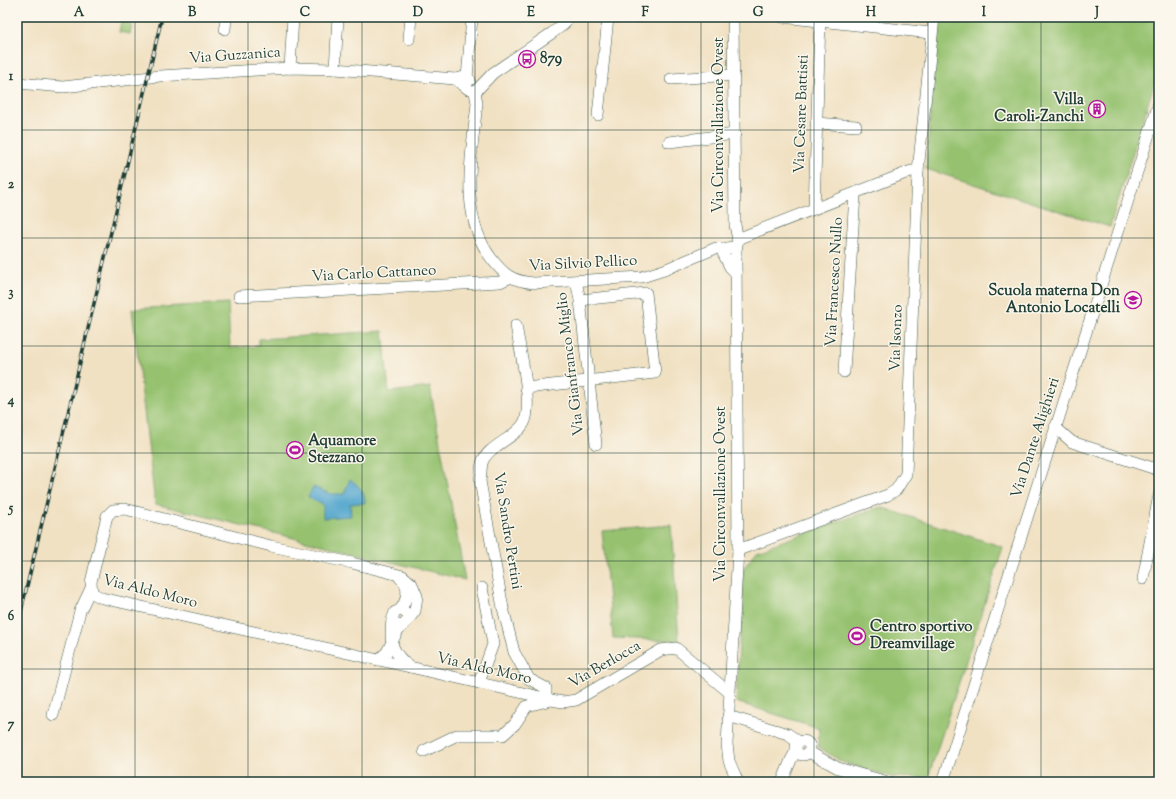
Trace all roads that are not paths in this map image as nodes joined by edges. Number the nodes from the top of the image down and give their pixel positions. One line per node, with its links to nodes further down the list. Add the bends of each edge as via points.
1 (226, 17): 13 (street)
2 (293, 17): 16 (street)
3 (338, 17): 17 (street)
4 (411, 17): 15 (street)
5 (472, 17): 21 (street, Via Silvio Pellico)
6 (568, 17): 21 (street, via 564,24 552,33)
7 (640, 17): 11 (street)
8 (733, 17): 18 (street, Via Circonvallazione Ovest)
9 (782, 17): 12 (street)
10 (934, 17): 14 (street, Via Isonzo)
11 (606, 18): 23 (street)
12 (820, 20): 14 (street); 24 (street, Via Cesare Battisti)
13 (225, 29)
14 (932, 33): 28 (street, Via Isonzo)
15 (409, 39)
16 (290, 68): 17 (street, Via Guzzanica); 20 (street, Via Guzzanica, via 160,76 63,86)
17 (335, 69): 21 (street, Via Guzzanica, via 455,79)
18 (734, 75): 19 (street); 26 (street, Via Circonvallazione Ovest)
19 (671, 79)
20 (17, 83)
21 (473, 84): 32 (street, Via Silvio Pellico, via 477,103 470,184 472,212 488,253)
22 (1159, 103): 40 (street, Via Dante Alighieri)
23 (598, 115)
24 (816, 123): 25 (street); 30 (street, Via Cesare Battisti)
25 (856, 126)
26 (735, 134): 27 (street); 31 (street, Via Circonvallazione Ovest)
27 (669, 142)
28 (918, 171): 29 (street, via 912,171); 46 (street, Via Isonzo, via 906,474 896,490 888,495)
29 (855, 194): 30 (street); 37 (street, Via Francesco Nullo)
30 (814, 209): 31 (street)
31 (731, 249): 33 (street, Via Silvio Pellico, via 719,258 709,252 651,275); 46 (street, Via Circonvallazione Ovest, via 738,263)
32 (509, 278): 33 (street, Via Silvio Pellico, via 534,283); 34 (street, Via Carlo Cattaneo, via 500,282)
33 (576, 281): 35 (street, Via Gianfranco Miglio)
34 (239, 296)
35 (580, 300): 38 (street, Via Gianfranco Miglio); 38 (street, via 646,293 655,373)
36 (516, 326): 39 (street, Via Sandro Pertini)
37 (844, 372)
38 (589, 381): 39 (street); 42 (street, Via Gianfranco Miglio)
39 (526, 388): 59 (street, Via Sandro Pertini, via 529,410 524,423 482,462 480,481 503,608 514,652 528,680 546,688)
40 (1055, 427): 41 (street); 43 (street, Via Dante Alighieri)
41 (1072, 442): 43 (street); 44 (street)
42 (596, 444)
43 (1050, 444): 67 (street, Via Dante Alighieri)
44 (1159, 470)
45 (1159, 495): 48 (street)
46 (738, 550): 58 (street, Via Circonvallazione Ovest)
47 (392, 572): 49 (street, Via Aldo Moro, via 117,509 107,516); 51 (street, via 403,580 407,589 406,602); 53 (street, Via Aldo Moro, via 403,576 412,584 417,596 415,611)
48 (1144, 579)
49 (91, 588): 55 (street, Via Aldo Moro, via 92,593 102,598); 60 (street, via 80,611)
50 (482, 588): 57 (street, via 492,644)
51 (400, 610): 52 (street, via 395,612); 53 (street, via 407,613)
52 (392, 620): 53 (street, via 396,625); 54 (street, Via Aldo Moro)
53 (406, 622): 54 (street, Via Aldo Moro)
54 (391, 641): 55 (street, Via Aldo Moro, via 387,652); 56 (street, Via Aldo Moro, via 400,659)
55 (378, 660): 56 (street, Via Aldo Moro)
56 (410, 667): 57 (street, Via Aldo Moro)
57 (479, 683): 59 (street, Via Aldo Moro)
58 (730, 693): 59 (street, Via Berlocca, via 676,648 661,650 576,700 563,702); 61 (street, Via Circonvallazione Ovest)
59 (548, 699): 63 (street, Via Berlocca, via 527,706 515,724 503,735 457,735)
60 (53, 715)
61 (728, 716): 62 (street, via 788,734); 64 (street, Via Circonvallazione Ovest, via 727,754)
62 (798, 746): 65 (street); 66 (street, via 802,755 809,752 838,768)
63 (424, 751)
64 (738, 782)
65 (782, 782)
66 (888, 782)
67 (943, 782)

